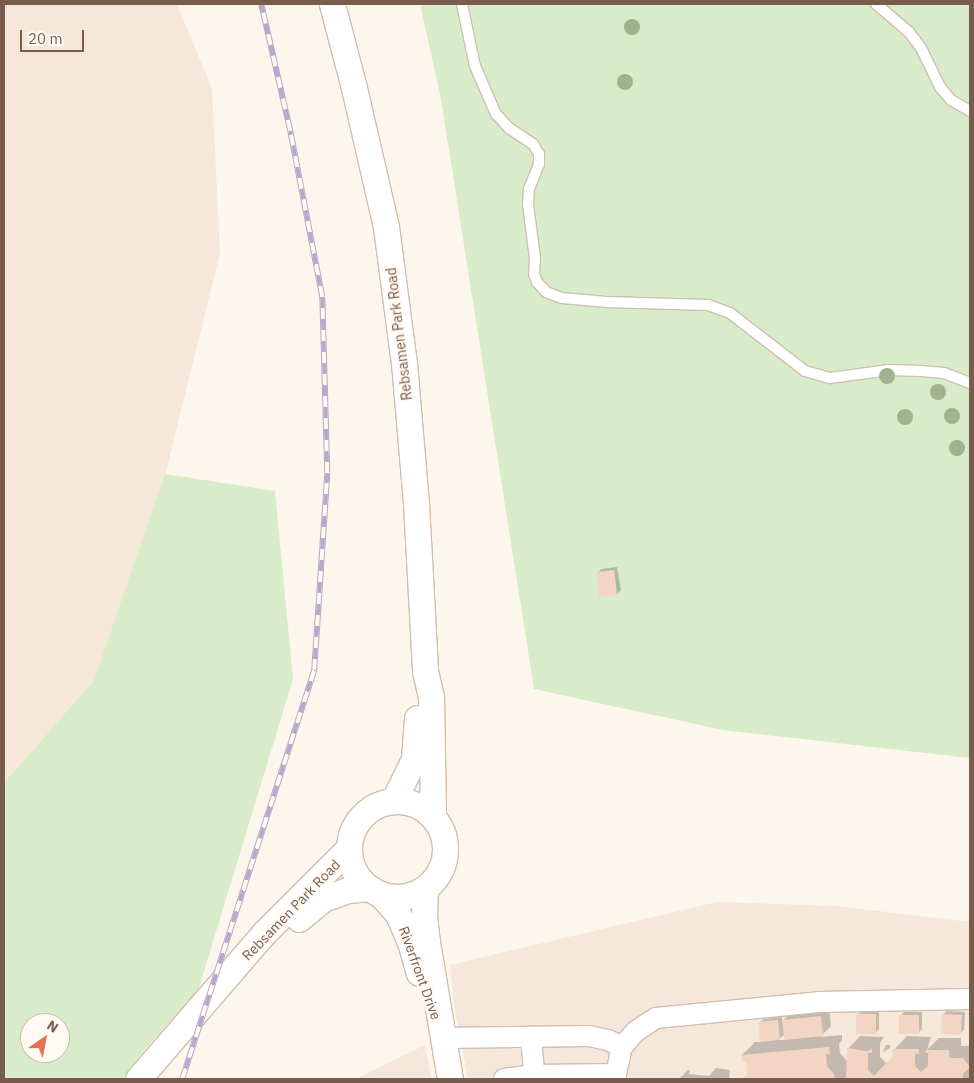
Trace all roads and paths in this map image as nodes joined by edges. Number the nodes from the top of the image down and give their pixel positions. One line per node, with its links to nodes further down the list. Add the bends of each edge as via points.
1 (332, 4): 6 (street, Rebsamen Park Road, via 386,227 404,363 416,503)
2 (462, 4): 5 (lane, via 475,66 496,114 509,128 533,144 539,154 528,204 536,259 534,274 546,292 562,298 607,302 708,305 745,323 804,371 830,378 889,370 921,371 944,373)
3 (876, 4): 4 (lane, via 909,32 921,48 940,87 951,100)
4 (970, 111)
5 (970, 383)
6 (424, 671): 7 (street, Rebsamen Park Road, via 414,759); 8 (street, Rebsamen Park Road, via 431,696)
7 (394, 800): 8 (street, via 413,804); 9 (street, Rebsamen Park Road, via 374,807 363,816 354,827)
8 (433, 815): 10 (street, Rebsamen Park Road, via 445,842 445,856 441,870)
9 (349, 848): 11 (street, Rebsamen Park Road, via 353,868); 12 (street, Rebsamen Park Road, via 264,933)
10 (426, 888): 11 (street, Rebsamen Park Road, via 407,896 391,897); 14 (street, Riverfront Drive, via 424,916)
11 (375, 891): 12 (street, Rebsamen Park Road, via 348,890 323,899); 14 (street, Riverfront Drive, via 400,920)
12 (232, 972): 19 (street, Rebsamen Park Road)
13 (970, 999): 16 (street, via 818,1002 673,1015 656,1018 643,1026)
14 (442, 1033): 15 (street); 20 (street, Riverfront Drive)
15 (531, 1037): 16 (street, via 589,1036); 17 (street)
16 (622, 1047): 18 (street)
17 (534, 1075): 18 (street); 21 (street)
18 (615, 1077)
19 (138, 1079)
20 (450, 1079)
21 (504, 1079)

